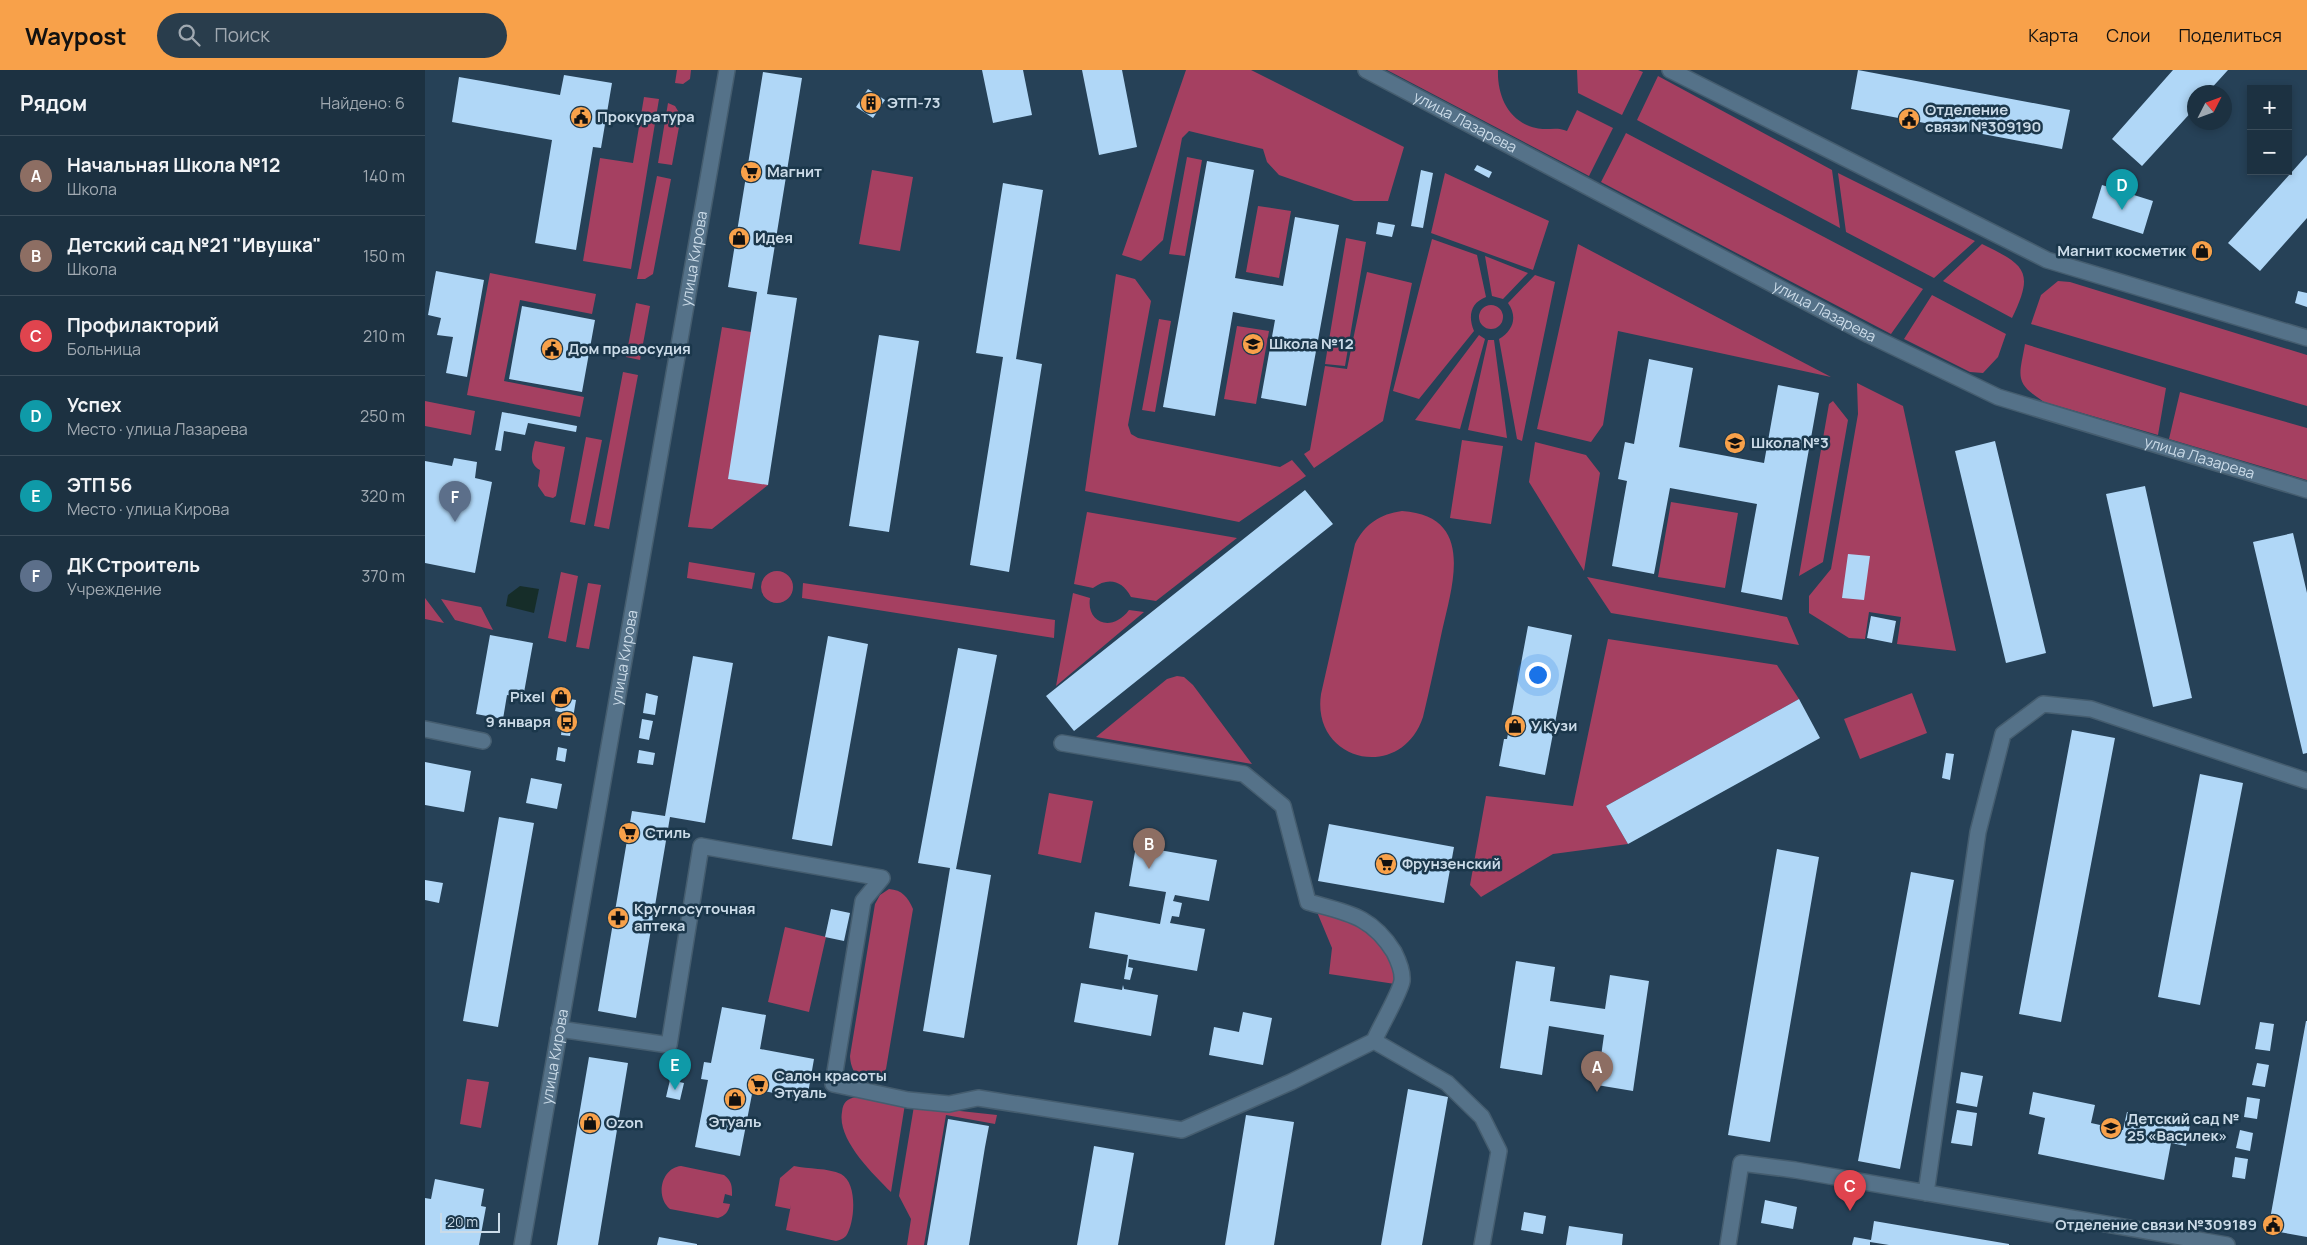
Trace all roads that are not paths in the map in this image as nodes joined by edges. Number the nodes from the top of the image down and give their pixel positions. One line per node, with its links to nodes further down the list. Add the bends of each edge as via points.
1 (727, 70): 10 (street, улица Кирова)
2 (1366, 70): 5 (street, улица Лазарева, via 1869,335 1998,397)
3 (1670, 70): 4 (street, via 2047,260)
4 (2307, 338)
5 (2307, 490)
6 (425, 729): 7 (street)
7 (483, 741)
8 (1062, 743): 11 (street, via 1244,774 1283,806 1308,902 1369,923 1386,940 1398,960 1402,981)
9 (2307, 781): 12 (street, via 2091,708 2043,704 2003,734 1978,832)
10 (559, 1029): 11 (street, via 669,1045 701,846 882,878 863,902 833,1084 908,1100 949,1104 978,1098 1182,1130 1291,1082); 13 (street, улица Кирова)
11 (1374, 1040): 14 (street, via 1447,1083 1481,1117 1499,1151)
12 (1926, 1193): 15 (street, via 1741,1163); 16 (street)
13 (522, 1245)
14 (1482, 1245)
15 (1728, 1245)
16 (2227, 1245)

